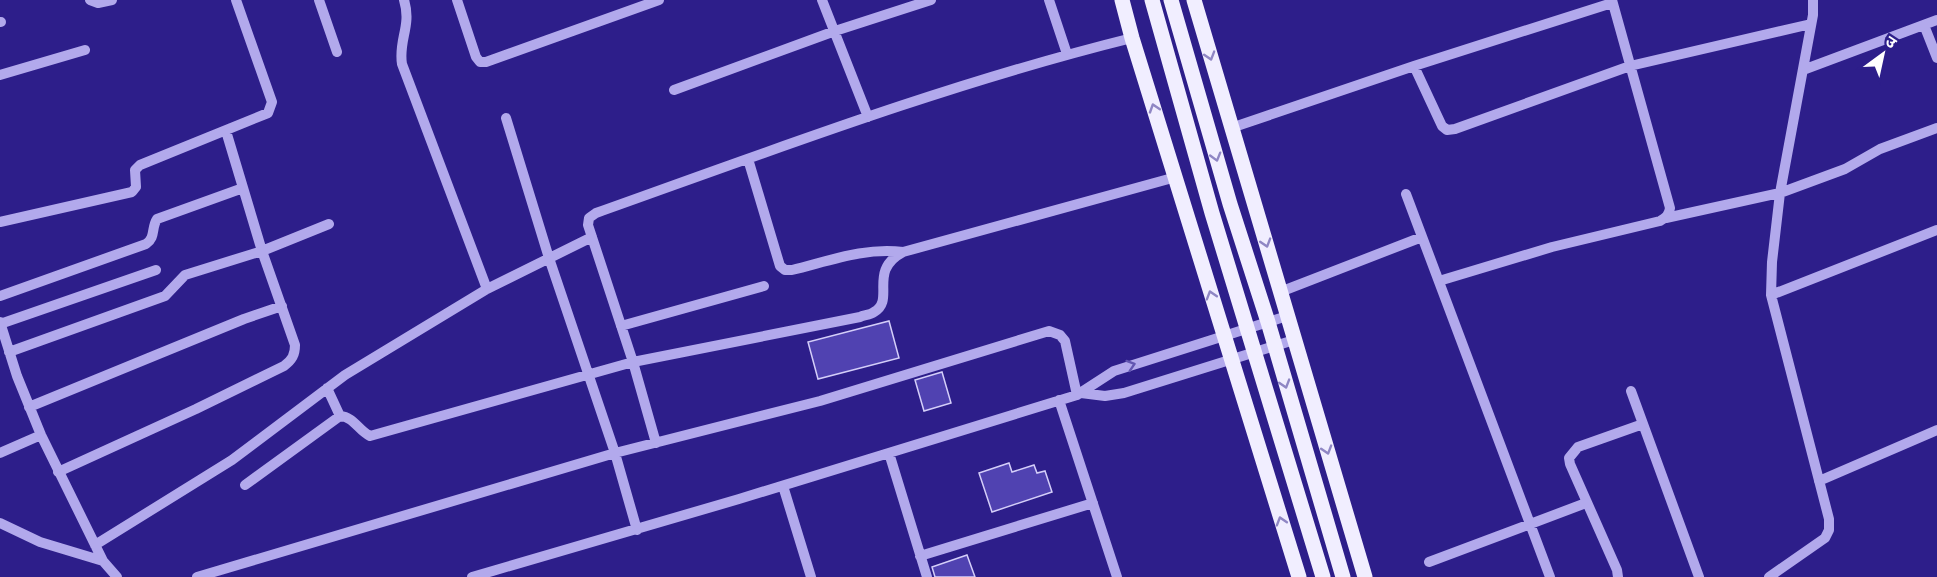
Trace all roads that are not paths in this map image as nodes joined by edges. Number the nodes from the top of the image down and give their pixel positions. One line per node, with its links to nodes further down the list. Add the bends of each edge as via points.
1 (90, 0): 2 (street)
2 (112, 0)
3 (236, 0): 35 (street, via 272,107 261,117)
4 (319, 0): 23 (street)
5 (404, 0): 53 (street, via 407,23 402,64)
6 (458, 0): 7 (street, via 476,57 486,62)
7 (659, 0)
8 (822, 0): 20 (street)
9 (931, 0): 20 (street)
10 (1049, 0): 24 (street)
11 (1122, 0): 21 (main road)
12 (1152, 0): 62 (main road)
13 (1171, 0): 59 (main road, one-way to 59)
14 (1194, 0): 33 (main road, one-way to 33)
15 (1813, 0): 18 (street)
16 (1612, 2): 26 (street); 27 (street)
17 (1937, 21): 19 (street)
18 (1811, 24): 27 (street); 28 (street)
19 (1924, 25): 25 (street); 28 (street)
20 (835, 31): 30 (street); 31 (street)
21 (1132, 38): 24 (street); 37 (main road, one-way to 21)
22 (85, 51): 29 (street)
23 (337, 52)
24 (1067, 54): 31 (street)
25 (1937, 58)
26 (1414, 66): 27 (street, via 1447,130); 33 (street)
27 (1630, 66): 41 (street, via 1670,208)
28 (1803, 70): 39 (street)
29 (0, 75)
30 (674, 90)
31 (868, 117): 36 (street)
32 (506, 118): 49 (street)
33 (1231, 128): 54 (main road, one-way to 54)
34 (1937, 128): 39 (street)
35 (226, 131): 38 (street); 42 (street, via 140,165 135,170 136,187 132,192)
36 (748, 159): 45 (street, via 596,213 589,218); 48 (street, via 780,266 786,270 870,251)
37 (1176, 177): 48 (street); 63 (main road, one-way to 37)
38 (243, 188): 47 (street); 56 (street, via 157,219 152,238 146,244)
39 (1780, 193): 41 (street); 55 (street)
40 (1406, 194): 46 (street)
41 (1666, 218): 51 (street)
42 (0, 222)
43 (329, 224): 47 (street)
44 (1937, 230): 55 (street)
45 (592, 237): 49 (street); 61 (street)
46 (1422, 237): 51 (street); 54 (street)
47 (262, 251): 57 (street); 66 (street, via 184,276 165,296)
48 (903, 252): 69 (street, via 886,266 884,296 875,312)
49 (549, 258): 53 (street); 70 (street)
50 (156, 270): 60 (street)
51 (1439, 281): 91 (street)
52 (764, 286): 61 (street)
53 (487, 289): 71 (street)
54 (1280, 292): 58 (main road)
55 (1772, 296): 85 (street)
56 (0, 297)
57 (282, 306): 75 (street); 84 (street, via 295,345 295,352 284,366)
58 (1287, 316): 59 (street); 64 (main road)
59 (1268, 322): 62 (street); 65 (main road)
60 (0, 323): 66 (street)
61 (621, 326): 69 (street)
62 (1248, 328): 63 (street); 67 (main road)
63 (1223, 336): 68 (main road); 73 (street, one-way to 63, via 1104,375)
64 (1294, 340): 65 (street); 106 (main road, one-way to 106)
65 (1274, 346): 67 (street); 105 (main road, one-way to 105)
66 (9, 352): 75 (street)
67 (1255, 352): 68 (street); 104 (main road)
68 (1231, 360): 73 (street, via 1114,395); 103 (main road, one-way to 68)
69 (633, 362): 70 (street); 80 (street)
70 (587, 374): 76 (street, via 370,436 352,420); 82 (street)
71 (327, 388): 76 (street); 93 (street, via 232,460)
72 (1631, 391): 77 (street)
73 (1079, 394): 74 (street); 80 (street, via 1065,341 1049,331 820,401)
74 (1059, 400): 83 (street); 88 (street)
75 (29, 407): 79 (street)
76 (340, 416): 86 (street)
77 (1643, 424): 89 (street, via 1572,451 1570,464); 109 (street)
78 (1937, 429): 85 (street)
79 (41, 435): 81 (street); 84 (street)
80 (656, 443): 82 (street)
81 (0, 453)
82 (615, 453): 92 (street); 100 (street)
83 (889, 453): 87 (street); 94 (street)
84 (58, 472): 93 (street)
85 (1819, 481): 110 (street, via 1829,519 1825,538)
86 (245, 485)
87 (783, 486): 92 (street); 98 (street)
88 (1093, 503): 94 (street); 102 (street)
89 (1586, 504): 91 (street); 108 (street)
90 (0, 523): 95 (street, via 40,542)
91 (1529, 524): 96 (street); 107 (street)
92 (637, 530): 97 (street)
93 (95, 545): 95 (street)
94 (920, 556): 101 (street)
95 (103, 561): 99 (street)
96 (1429, 562)
97 (478, 576)
98 (807, 576)
99 (117, 577)
100 (197, 577)
101 (927, 577)
102 (1117, 577)
103 (1299, 577)
104 (1323, 577)
105 (1343, 577)
106 (1365, 577)
107 (1550, 577)
108 (1618, 577)
109 (1699, 577)
110 (1769, 577)

